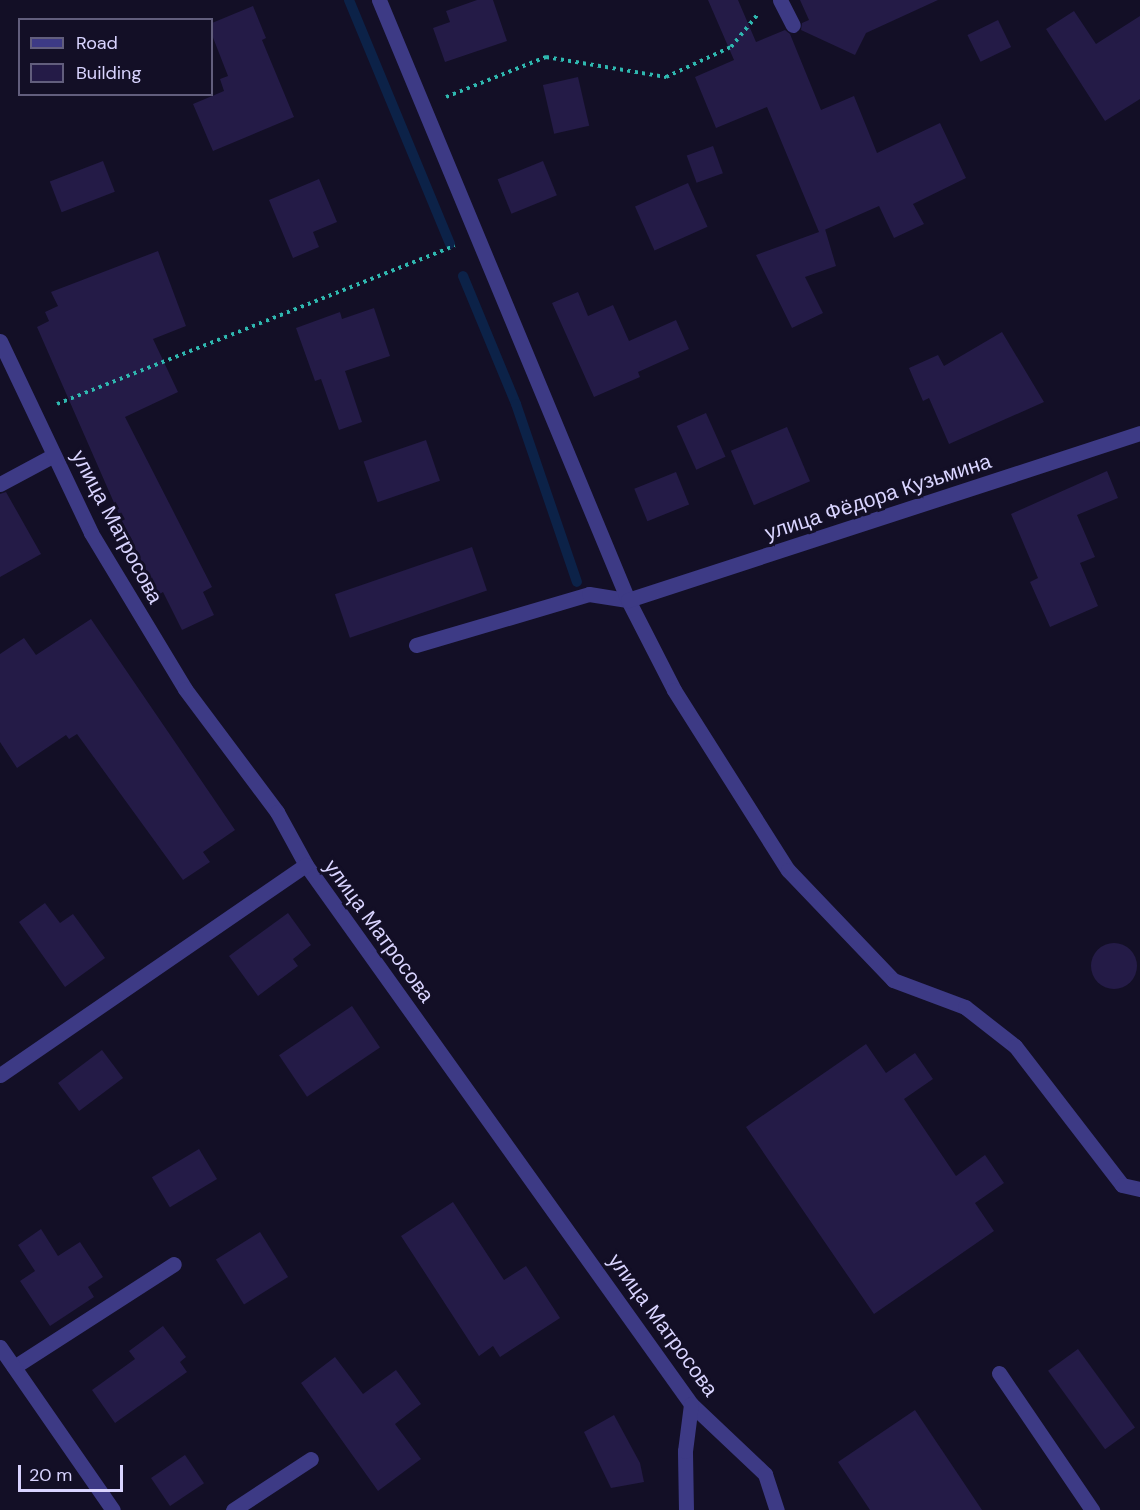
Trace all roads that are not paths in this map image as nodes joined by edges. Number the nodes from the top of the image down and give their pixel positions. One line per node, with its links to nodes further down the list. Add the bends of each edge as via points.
1 (379, 0): 8 (street)
2 (780, 0): 3 (street)
3 (793, 25)
4 (0, 341): 6 (street, улица Матросова)
5 (1140, 433): 8 (street, улица Фёдора Кузьмина)
6 (54, 455): 7 (street); 10 (street, улица Матросова, via 91,533 184,689 277,812)
7 (0, 484)
8 (628, 600): 9 (street, via 589,594); 12 (street, via 674,690 788,870 893,980 965,1007 1015,1046 1122,1185)
9 (417, 645)
10 (306, 865): 11 (street); 17 (street, улица Матросова)
11 (0, 1075)
12 (1140, 1189)
13 (174, 1264): 15 (street)
14 (0, 1347): 15 (street)
15 (14, 1367): 19 (street)
16 (999, 1373): 23 (street)
17 (691, 1404): 21 (street); 22 (street, улица Матросова, via 765,1474)
18 (311, 1459): 20 (street)
19 (113, 1510)
20 (232, 1510)
21 (686, 1510)
22 (777, 1510)
23 (1092, 1510)

